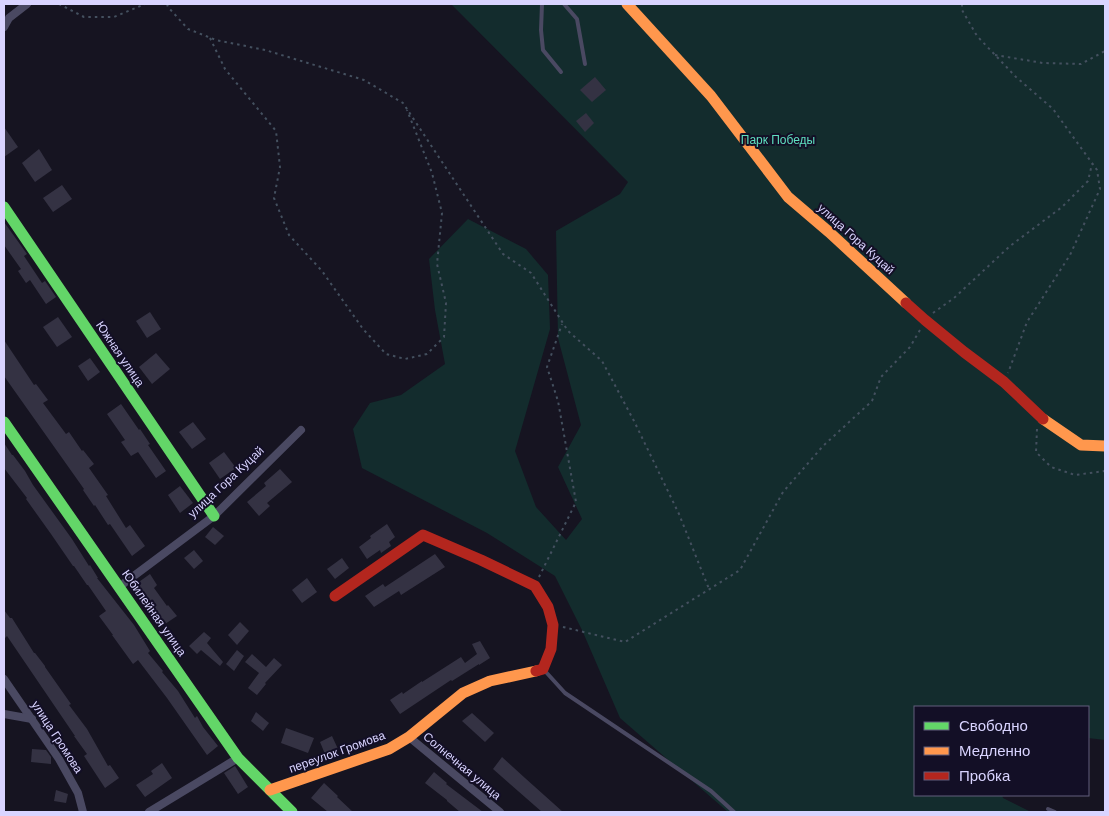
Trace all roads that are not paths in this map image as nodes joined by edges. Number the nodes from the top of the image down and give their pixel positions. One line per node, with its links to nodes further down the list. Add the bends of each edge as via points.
1 (27, 4): 5 (street, via 9,18)
2 (542, 4): 7 (lane, via 543,50)
3 (564, 4): 6 (lane, via 577,19)
4 (627, 4): 11 (street, улица Гора Куцай, via 712,96 788,197 925,320 1004,382 1046,422 1081,445)
5 (4, 27)
6 (585, 64)
7 (561, 72)
8 (4, 207): 12 (street, Южная улица)
9 (4, 422): 13 (street, Юбилейная улица)
10 (301, 430): 12 (street, улица Гора Куцай)
11 (1105, 446)
12 (214, 516): 13 (street, улица Гора Куцай)
13 (119, 587): 20 (street, Юбилейная улица)
14 (335, 596): 15 (street, via 423,535 535,586 548,607 553,625 551,649)
15 (543, 669): 19 (street, переулок Громова, via 490,681 463,693); 27 (lane, via 565,693 711,792)
16 (4, 678): 18 (street, улица Громова)
17 (4, 714): 18 (street)
18 (32, 719): 23 (street, улица Громова, via 74,784)
19 (409, 737): 21 (street, переулок Громова, via 389,749); 26 (street, Солнечная улица)
20 (238, 758): 21 (street, Юбилейная улица); 24 (street)
21 (270, 790): 25 (street, Юбилейная улица)
22 (1048, 809): 28 (lane)
23 (83, 812)
24 (150, 812)
25 (292, 812)
26 (500, 812)
27 (734, 812)
28 (1055, 812)

